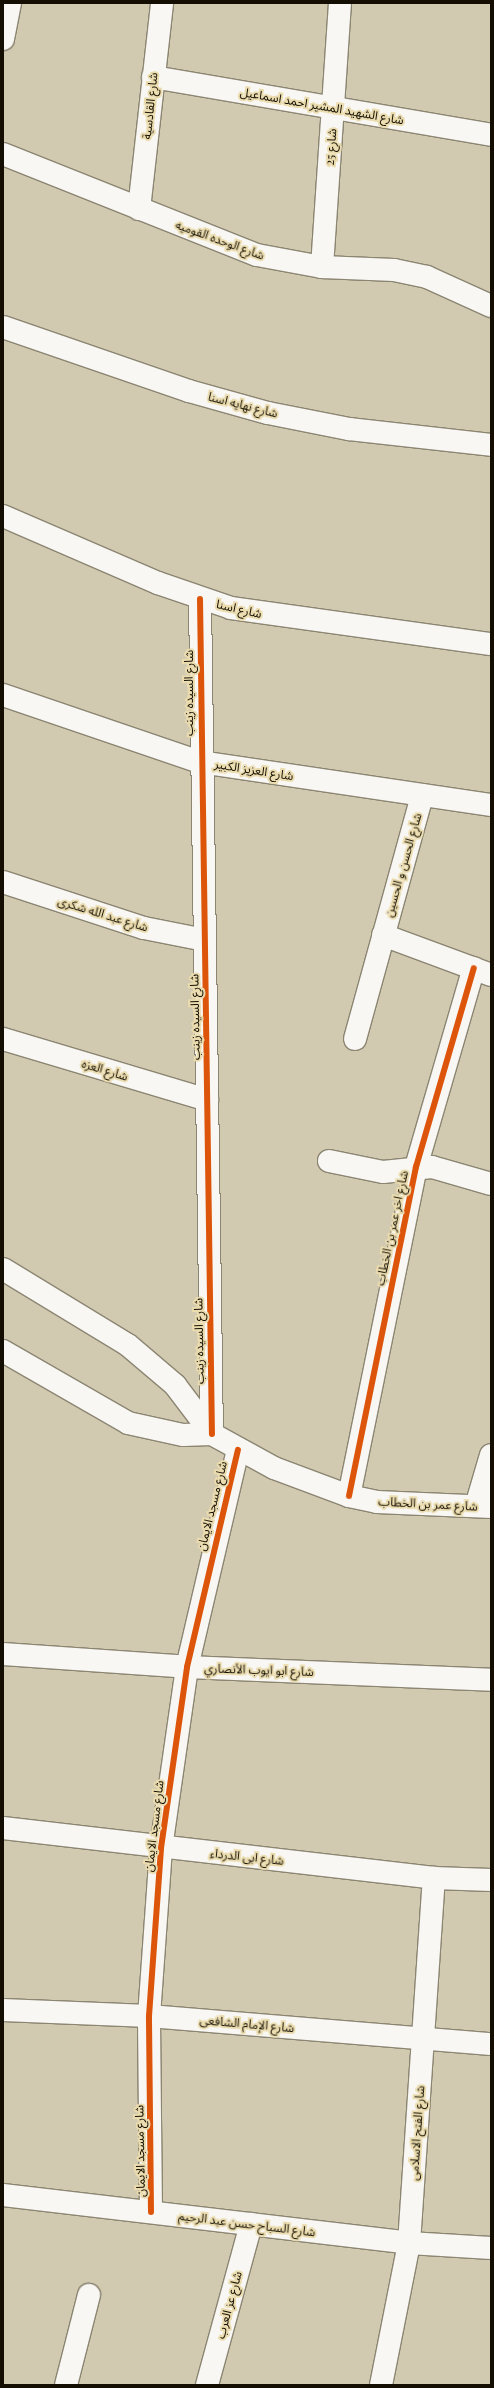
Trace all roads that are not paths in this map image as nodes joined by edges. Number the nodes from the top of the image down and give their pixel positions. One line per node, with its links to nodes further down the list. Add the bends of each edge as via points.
1 (10, 3): 4 (street)
2 (162, 3): 5 (street, شارع القادسية)
3 (340, 3): 6 (street, شارع 25)
4 (3, 39)
5 (153, 77): 6 (street, شارع الشهيد المشير احمد اسماعيل); 9 (street, شارع القادسية)
6 (333, 109): 7 (street, شارع الشهيد المشير احمد اسماعيل); 10 (street, شارع 25)
7 (491, 135)
8 (3, 154): 9 (street, شارع الوحده القوميه)
9 (139, 209): 10 (street, شارع الوحده القوميه, via 257,256)
10 (322, 267): 11 (street, شارع الوحده القوميه, via 394,270 420,276)
11 (491, 306)
12 (3, 327): 13 (street, شارع نهايه اسنا, via 189,391 268,413 364,431)
13 (491, 445)
14 (3, 516): 15 (street, شارع اسنا)
15 (200, 599): 16 (street, شارع اسنا, via 262,615); 18 (street, شارع السيده زينب)
16 (491, 644)
17 (3, 695): 18 (street, شارع العزيز الكبير)
18 (200, 762): 19 (street, شارع العزيز الكبير); 23 (street, شارع السيده زينب)
19 (422, 795): 20 (street, شارع العزيز الكبير); 22 (street, شارع الحسن و الحسين)
20 (491, 805)
21 (3, 882): 23 (street, شارع عبد الله شكرى, via 144,928)
22 (383, 935): 24 (street); 26 (street, شارع الحسن و الحسين)
23 (205, 940): 27 (street, شارع السيده زينب)
24 (482, 972): 29 (street, شارع اخر عمر بن الخطاب)
25 (3, 1039): 27 (street, شارع العزه)
26 (355, 1039)
27 (207, 1100): 33 (street, شارع السيده زينب)
28 (330, 1161): 29 (street, via 383,1172)
29 (416, 1167): 30 (street, via 449,1170); 36 (street, شارع اخر عمر بن الخطاب)
30 (491, 1184)
31 (3, 1269): 33 (street, via 153,1364 175,1385)
32 (3, 1351): 33 (street, via 128,1423 184,1434)
33 (212, 1434): 34 (street, شارع عمر بن الخطاب)
34 (238, 1450): 36 (street, شارع عمر بن الخطاب, via 274,1468); 39 (street, شارع مسجد الايمان)
35 (491, 1455): 37 (street)
36 (349, 1496): 37 (street, شارع عمر بن الخطاب, via 406,1505)
37 (483, 1507)
38 (3, 1654): 39 (street, شارع ابو ايوب الأنصاري)
39 (187, 1667): 40 (street, شارع ابو ايوب الأنصاري); 42 (street, شارع مسجد الايمان)
40 (491, 1680)
41 (3, 1828): 42 (street, شارع ابى الدرداء)
42 (161, 1848): 43 (street, شارع ابى الدرداء); 46 (street, شارع مسجد الايمان)
43 (434, 1878): 44 (street, شارع ابى الدرداء); 47 (street, شارع الفتح الاسلامى)
44 (491, 1880)
45 (3, 2010): 46 (street, شارع الإمام الشافعى)
46 (149, 2016): 47 (street, شارع الإمام الشافعى); 50 (street, شارع مسجد الايمان)
47 (424, 2039): 48 (street, شارع الإمام الشافعى); 52 (street, شارع الفتح الاسلامى)
48 (491, 2044)
49 (3, 2195): 50 (street, شارع السباح حسن عبد الرحيم)
50 (151, 2212): 51 (street, شارع السباح حسن عبد الرحيم)
51 (251, 2224): 52 (street, شارع السباح حسن عبد الرحيم); 56 (street, شارع عز العرب)
52 (409, 2242): 53 (street, شارع السباح حسن عبد الرحيم); 57 (street, شارع الفتح الاسلامى)
53 (491, 2248)
54 (89, 2295): 55 (street)
55 (66, 2385)
56 (207, 2385)
57 (381, 2385)

